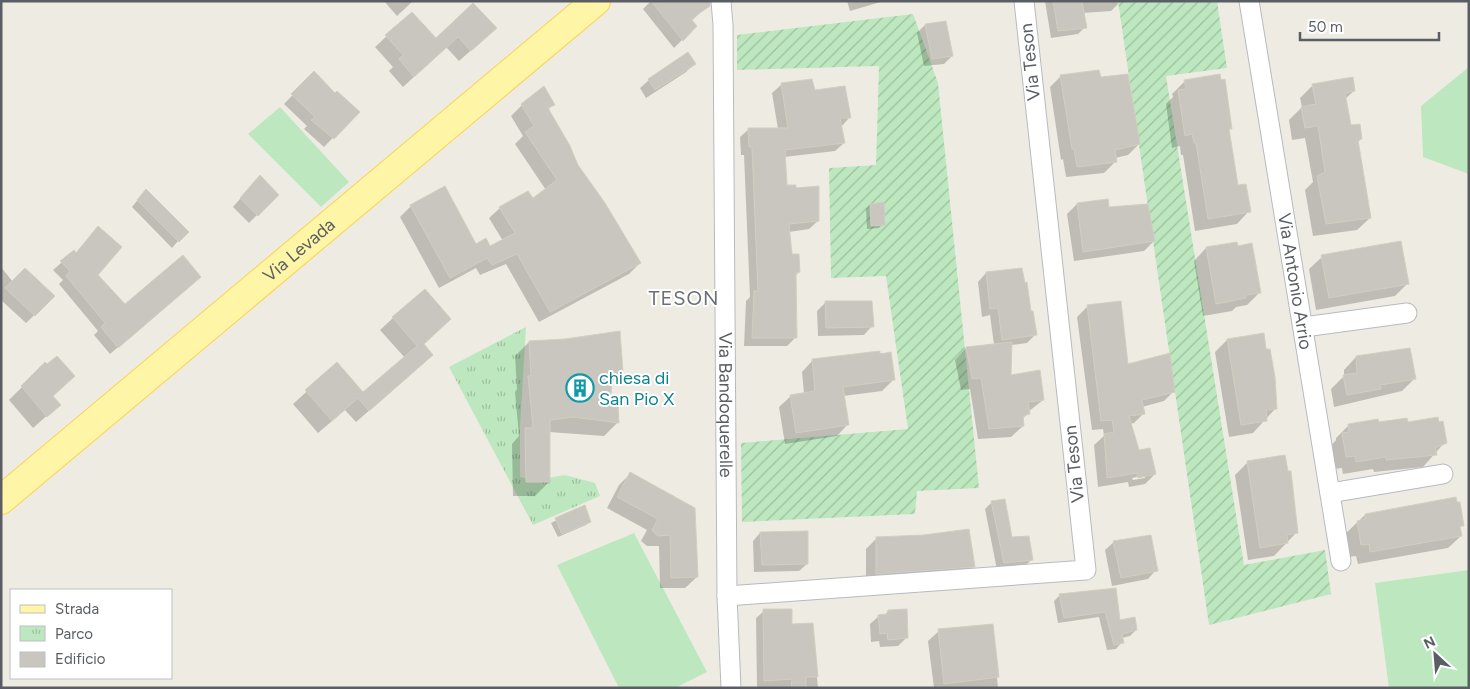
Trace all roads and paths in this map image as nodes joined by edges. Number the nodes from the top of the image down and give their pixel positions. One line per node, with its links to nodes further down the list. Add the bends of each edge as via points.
1 (596, 1): 9 (main road, Via Levada)
2 (721, 1): 11 (street, Via Bandoquerelle, via 724,35)
3 (1024, 1): 11 (street, Via Teson, via 1086,570)
4 (1249, 1): 6 (street, Via Antonio Arrio)
5 (1407, 313): 6 (street)
6 (1304, 327): 8 (street, Via Antonio Arrio)
7 (1444, 474): 8 (street)
8 (1330, 493): 10 (street, Via Antonio Arrio)
9 (1, 500)
10 (1341, 561)
11 (727, 596): 12 (street, Via Bandoquerelle)
12 (731, 688)

